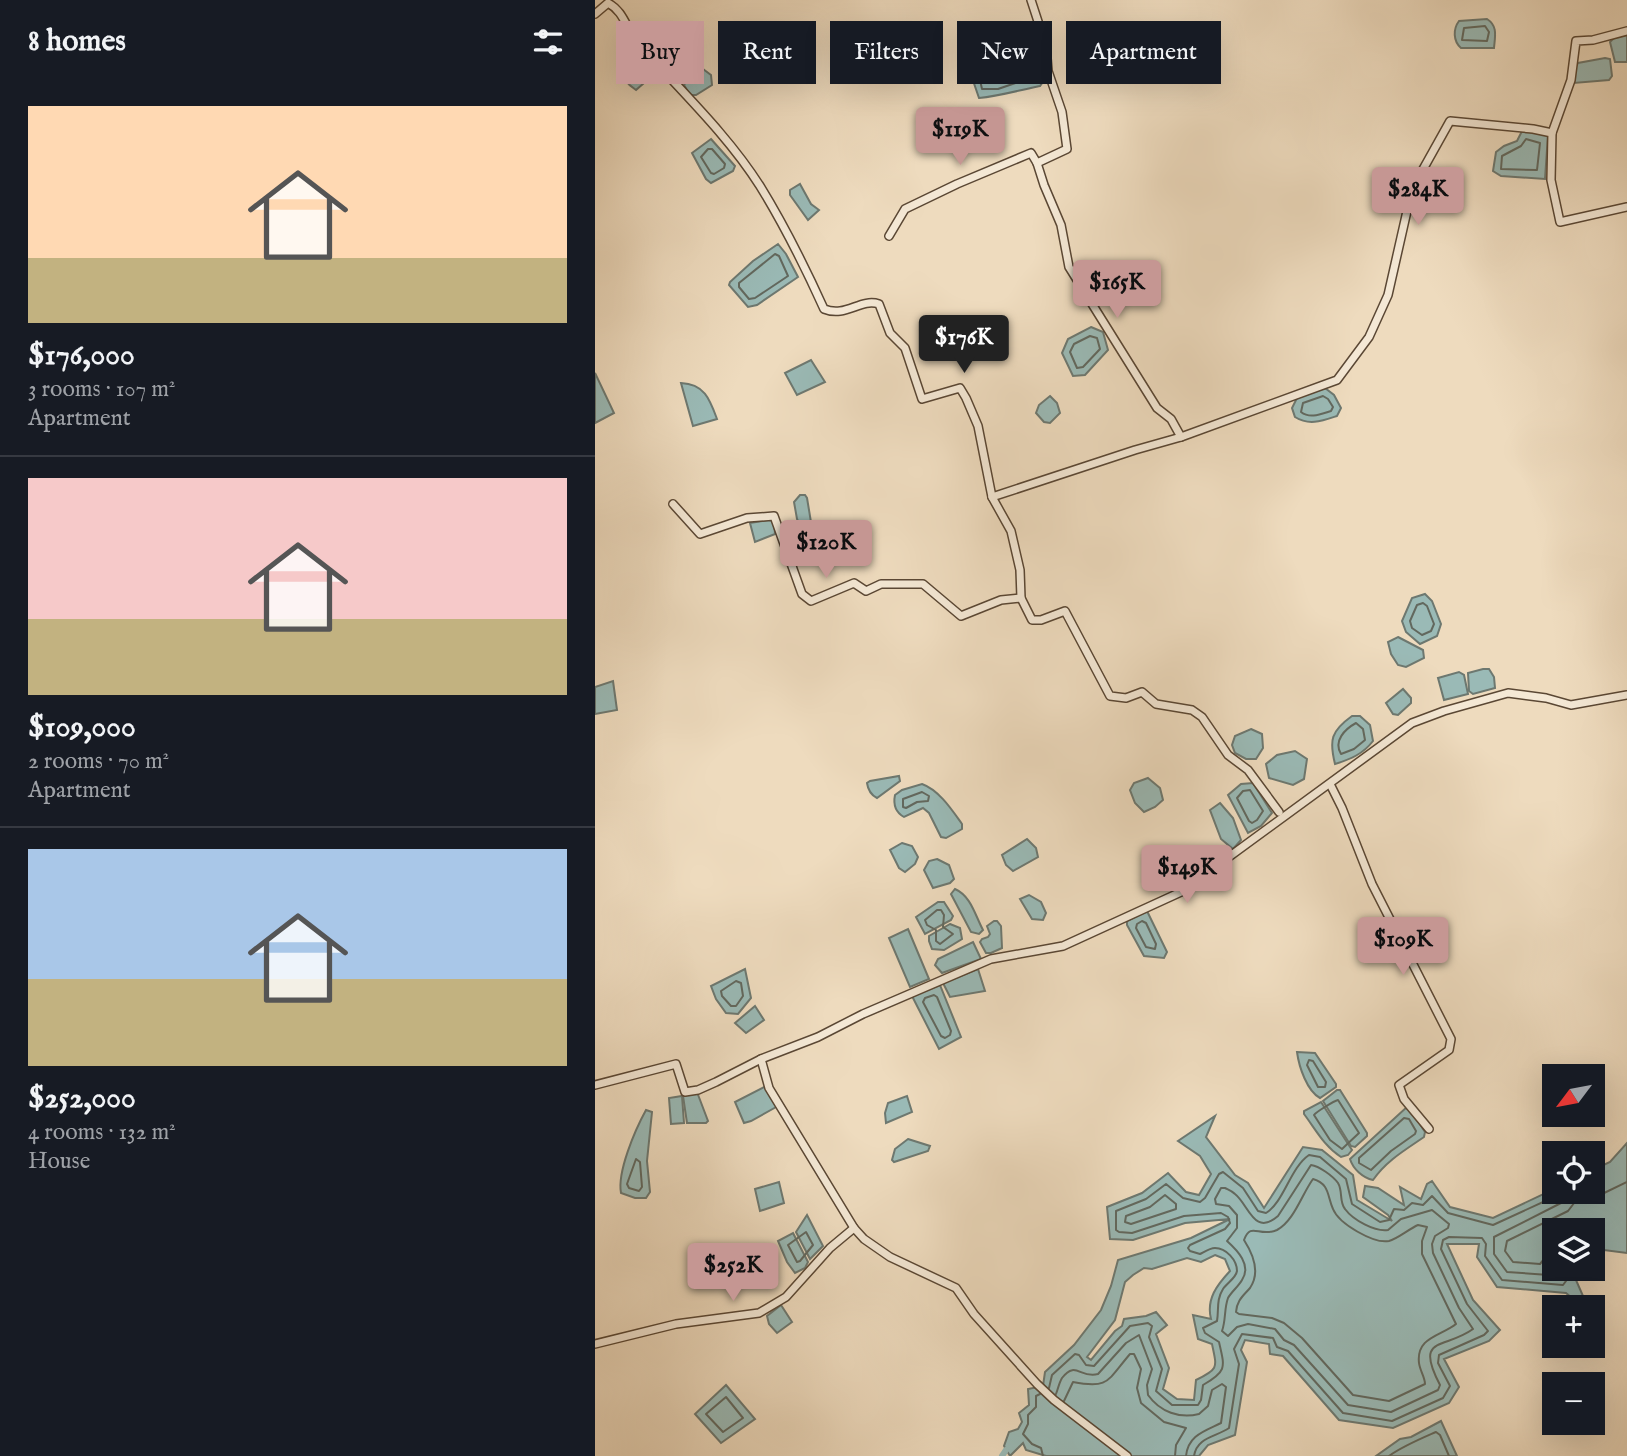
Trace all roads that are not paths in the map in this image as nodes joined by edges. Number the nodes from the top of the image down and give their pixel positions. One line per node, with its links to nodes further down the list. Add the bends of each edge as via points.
1 (1031, 0): 5 (street, via 1062,112 1067,149)
2 (595, 14): 9 (street, via 608,3 618,9 636,41 732,149 759,185 824,309 846,311 871,302 879,304 890,333 905,348 922,399 960,388 978,426)
3 (1627, 31): 4 (street, via 1576,41 1571,80)
4 (1552, 133): 6 (street, via 1551,180 1560,222); 8 (street, via 1450,121 1412,189 1388,295 1369,337 1338,380)
5 (1038, 163): 7 (street, via 1031,153 905,208); 8 (street, via 1061,225 1069,267 1157,408 1171,419)
6 (1627, 207)
7 (889, 236)
8 (1181, 437): 9 (street)
9 (992, 497): 11 (street, via 1011,531)
10 (673, 504): 11 (street, via 700,534 747,518 775,516 802,594 810,601 854,583 866,591 881,584 923,584 961,616 1001,600)
11 (1021, 598): 14 (street, via 1036,621 1065,611 1110,696 1126,698 1142,692 1156,704 1192,710 1202,717 1228,755 1248,770)
12 (1627, 695): 13 (street, via 1571,705 1508,693 1444,710 1412,723)
13 (1330, 784): 15 (street, via 1181,892 1063,946 991,959); 17 (street, via 1372,884 1451,1039 1449,1050 1399,1085 1404,1099)
14 (1279, 812)
15 (761, 1059): 16 (street, via 698,1090 685,1092 676,1064); 18 (street, via 769,1088)
16 (595, 1085)
17 (1429, 1129)
18 (854, 1227): 19 (street, via 786,1297 759,1313 665,1326); 20 (street, via 890,1257 956,1288 1037,1384)
19 (595, 1344)
20 (1128, 1456)

